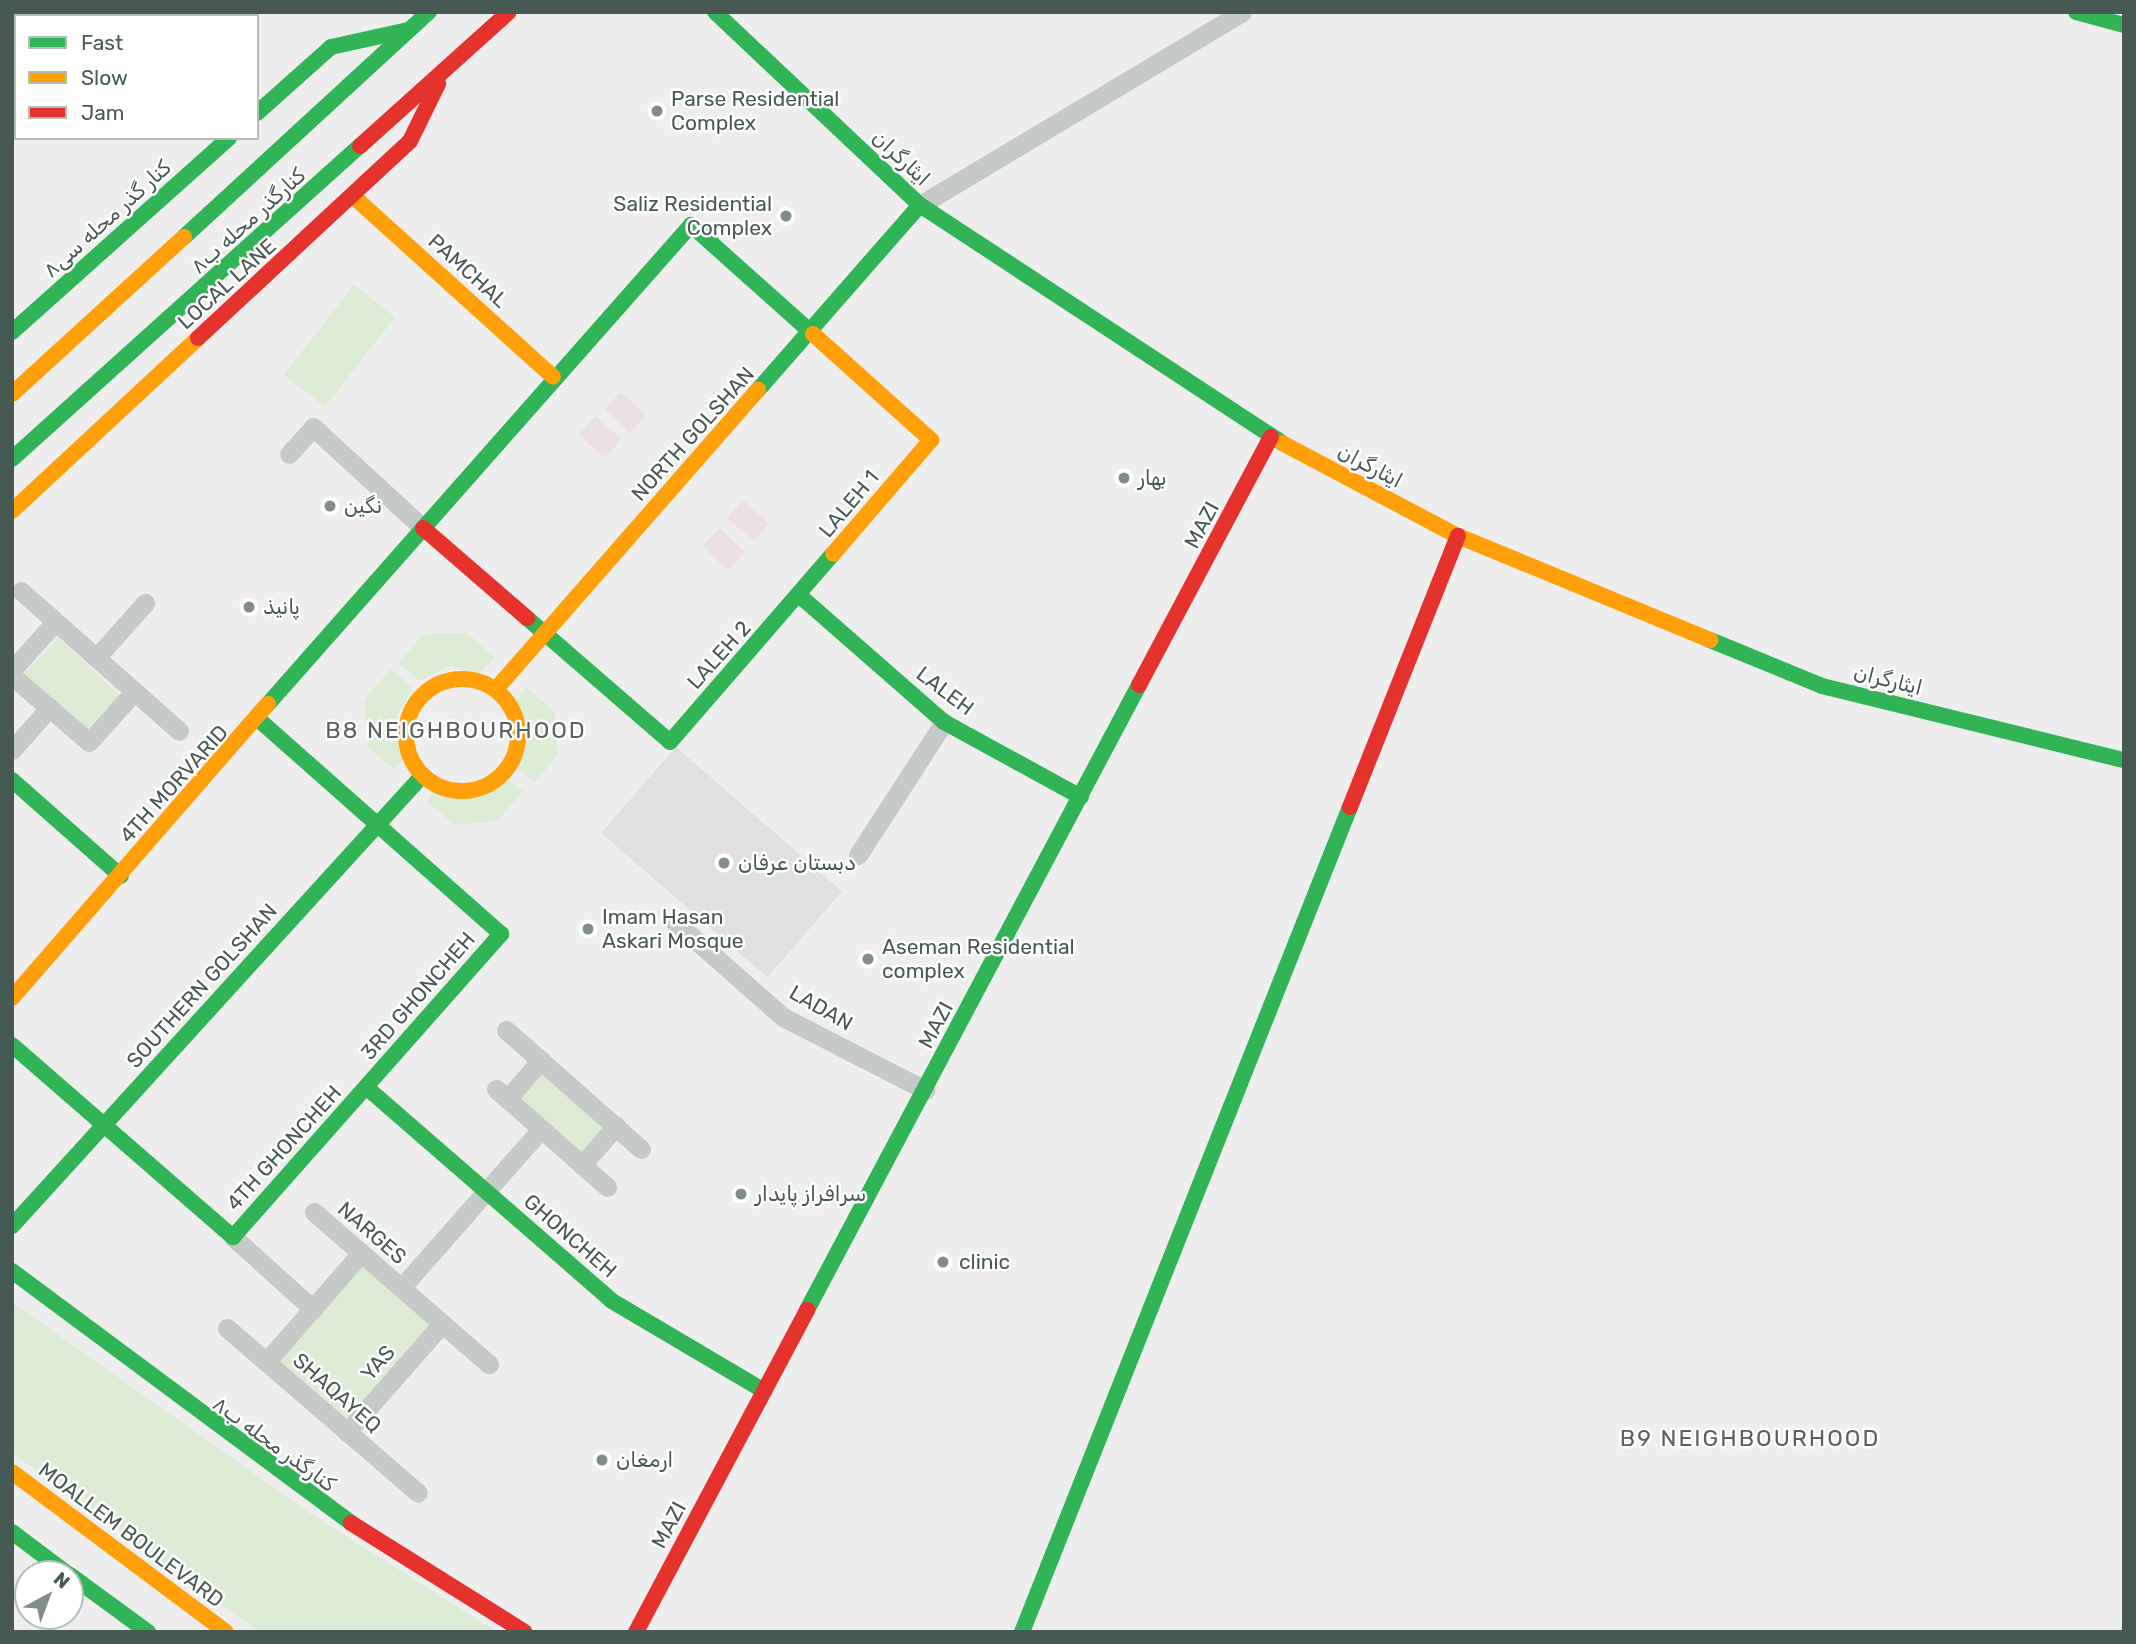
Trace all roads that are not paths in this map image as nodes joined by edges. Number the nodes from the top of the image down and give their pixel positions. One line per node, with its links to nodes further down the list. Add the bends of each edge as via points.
1 (429, 12): 7 (street)
2 (509, 12): 8 (street, کنارگذر محله ب۸)
3 (715, 12): 12 (street, ایثارگران)
4 (1241, 12): 12 (street)
5 (2076, 12): 6 (street)
6 (2124, 25)
7 (411, 29): 9 (street, via 331,47); 16 (street)
8 (445, 70): 11 (street, LOCAL LANE, via 410,141); 19 (street, کنارگذر محله ب۸)
9 (259, 111)
10 (227, 140): 13 (street, کنار گذر محله سی۸)
11 (354, 197): 15 (street, PAMCHAL); 20 (street, LOCAL LANE)
12 (920, 205): 14 (street, NORTH GOLSHAN); 17 (street, ایثارگران)
13 (12, 332)
14 (812, 332): 15 (street, 4TH MORVARID, via 691,225); 24 (street, LALEH 1, via 931,440); 27 (street, NORTH GOLSHAN)
15 (553, 377): 21 (street, 4TH MORVARID)
16 (12, 394)
17 (1271, 438): 22 (street, ایثارگران); 41 (street, MAZI)
18 (289, 454): 21 (street, via 313,426)
19 (12, 459)
20 (12, 511)
21 (424, 528): 27 (street); 34 (street, 4TH MORVARID)
22 (1458, 536): 38 (street, ایثارگران, via 1822,686); 81 (street)
23 (21, 591): 26 (street)
24 (800, 596): 27 (street, LALEH 2, via 670,742); 35 (street, LALEH)
25 (145, 603): 28 (street)
26 (55, 622): 28 (street); 29 (street)
27 (544, 634): 31 (street, NORTH GOLSHAN)
28 (96, 658): 32 (street)
29 (12, 670)
30 (12, 676): 33 (street)
31 (496, 689): 39 (street, via 470,679 443,681 414,704 405,739); 39 (street, via 509,703 518,729 505,773 472,791 453,791)
32 (134, 692): 33 (street, via 89,742); 36 (street)
33 (50, 707): 37 (street)
34 (260, 720): 42 (street); 44 (street, 4TH MORVARID)
35 (944, 722): 41 (street, LALEH); 43 (street)
36 (179, 731)
37 (12, 750)
38 (2120, 758)
39 (423, 775): 42 (street, SOUTHERN GOLSHAN)
40 (12, 780): 44 (street)
41 (1081, 797): 51 (street, MAZI)
42 (378, 824): 50 (street, 3RD GHONCHEH, via 501,934); 52 (street, SOUTHERN GOLSHAN)
43 (858, 855)
44 (121, 876): 46 (street, 4TH MORVARID)
45 (674, 921): 51 (street, LADAN, via 783,1017)
46 (12, 998)
47 (506, 1030): 49 (street)
48 (12, 1045): 52 (street)
49 (541, 1060): 53 (street); 54 (street, via 502,1094)
50 (366, 1087): 58 (street, GHONCHEH); 61 (street, 4TH GHONCHEH)
51 (925, 1090): 70 (street, MAZI)
52 (103, 1125): 60 (street, SOUTHERN GOLSHAN); 61 (street)
53 (615, 1126): 55 (street); 56 (street)
54 (541, 1129): 56 (street); 58 (street)
55 (641, 1149)
56 (582, 1165): 57 (street)
57 (607, 1187)
58 (487, 1191): 64 (street); 70 (street, GHONCHEH, via 612,1301)
59 (314, 1212): 62 (street, NARGES)
60 (12, 1226)
61 (233, 1237): 65 (street)
62 (360, 1253): 64 (street, NARGES); 65 (street)
63 (12, 1271): 79 (street, کنارگذر محله ب۸, via 309,1497)
64 (401, 1288): 66 (street, NARGES)
65 (313, 1309): 68 (street)
66 (442, 1324): 69 (street, NARGES); 71 (street, YAS)
67 (226, 1328): 68 (street, SHAQAYEQ)
68 (267, 1362): 71 (street, SHAQAYEQ)
69 (489, 1364)
70 (764, 1391): 80 (street, MAZI)
71 (347, 1432): 73 (street, SHAQAYEQ)
72 (12, 1472): 78 (street, MOALLEM BOULEVARD)
73 (418, 1493)
74 (12, 1532): 75 (street)
75 (49, 1560)
76 (84, 1586): 77 (street)
77 (148, 1632)
78 (226, 1632)
79 (525, 1632)
80 (636, 1632)
81 (1022, 1632)

